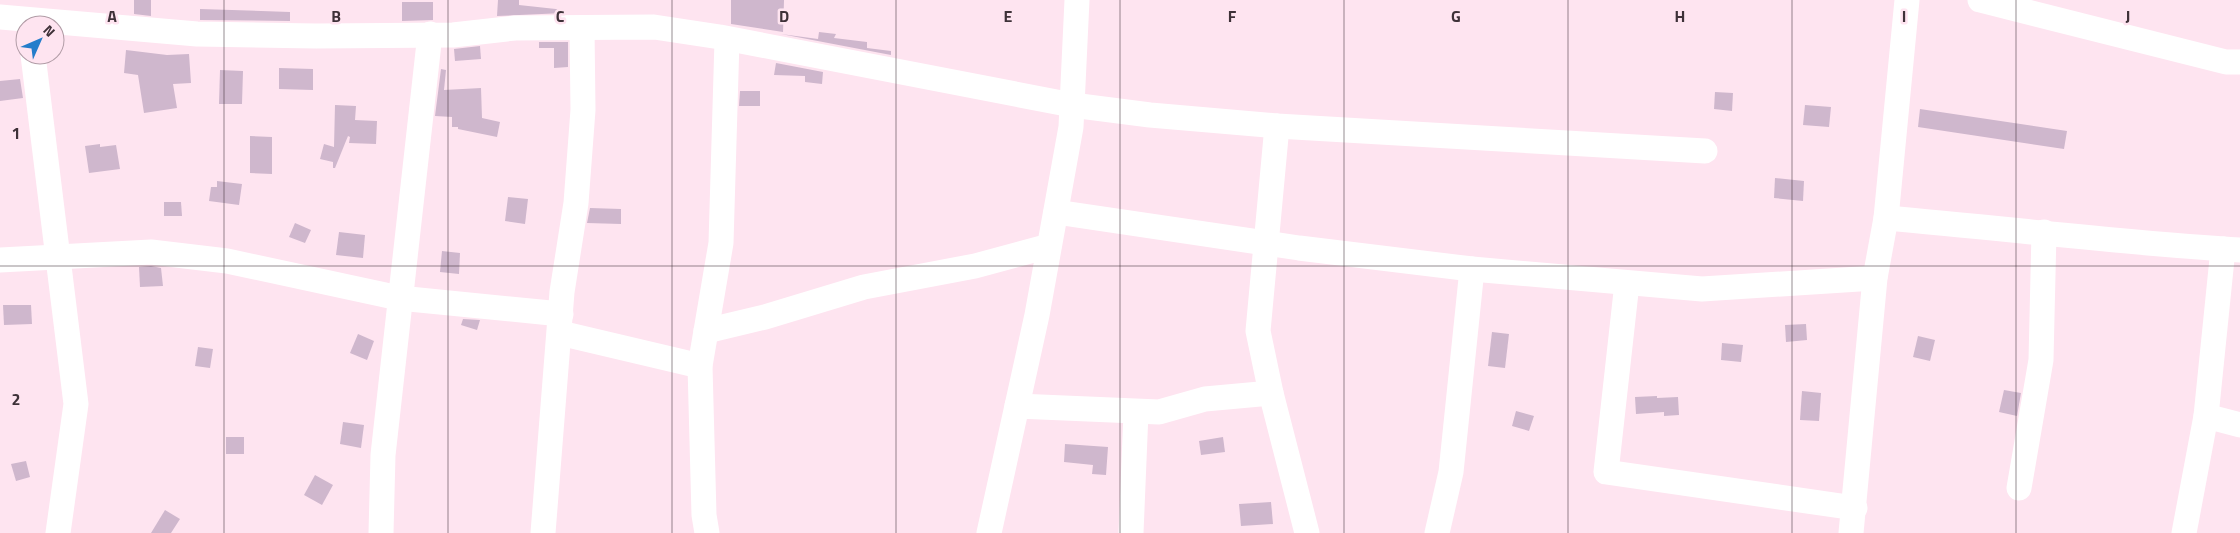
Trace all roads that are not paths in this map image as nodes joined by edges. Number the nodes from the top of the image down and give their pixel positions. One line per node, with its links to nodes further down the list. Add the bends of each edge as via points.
1 (1077, 0): 12 (street)
2 (1908, 0): 16 (street)
3 (1980, 0): 10 (street, via 2226,62)
4 (0, 17): 5 (street)
5 (15, 20)
6 (65, 25): 8 (street, via 197,34)
7 (582, 28): 8 (street, via 515,28 453,35); 9 (street, via 654,27); 27 (street, via 583,110 576,203)
8 (430, 34): 26 (street)
9 (727, 40): 12 (street); 28 (street, via 721,243)
10 (2240, 62)
11 (33, 65): 21 (street)
12 (1072, 105): 13 (street); 15 (street)
13 (1277, 126): 14 (street); 18 (street)
14 (1705, 151)
15 (1056, 212): 18 (street); 19 (street)
16 (1886, 218): 17 (street); 24 (street)
17 (2044, 232): 20 (street, via 2126,243); 35 (street, via 2041,360)
18 (1265, 243): 23 (street); 30 (street, via 1258,331)
19 (1049, 246): 28 (street, via 975,266 864,287); 31 (street)
20 (2231, 249): 33 (street)
21 (59, 256): 22 (street); 26 (street, via 151,252 180,255 227,261); 37 (street, via 76,404)
22 (0, 260)
23 (1472, 269): 25 (street); 44 (street, via 1451,472)
24 (1874, 278): 25 (street, via 1702,289); 36 (street)
25 (1628, 283): 36 (street, via 1606,472)
26 (399, 298): 27 (street); 38 (street, via 384,455)
27 (560, 324): 29 (street); 39 (street)
28 (706, 331): 29 (street)
29 (700, 366): 40 (street)
30 (1271, 393): 32 (street, via 1205,399 1159,412); 43 (street)
31 (1017, 406): 32 (street); 41 (street)
32 (1136, 412): 42 (street)
33 (2206, 416): 34 (street); 46 (street)
34 (2240, 425)
35 (2019, 488)
36 (1855, 508): 45 (street)
37 (58, 533)
38 (381, 533)
39 (544, 533)
40 (707, 533)
41 (989, 533)
42 (1131, 533)
43 (1308, 533)
44 (1437, 533)
45 (1851, 533)
46 (2184, 533)

